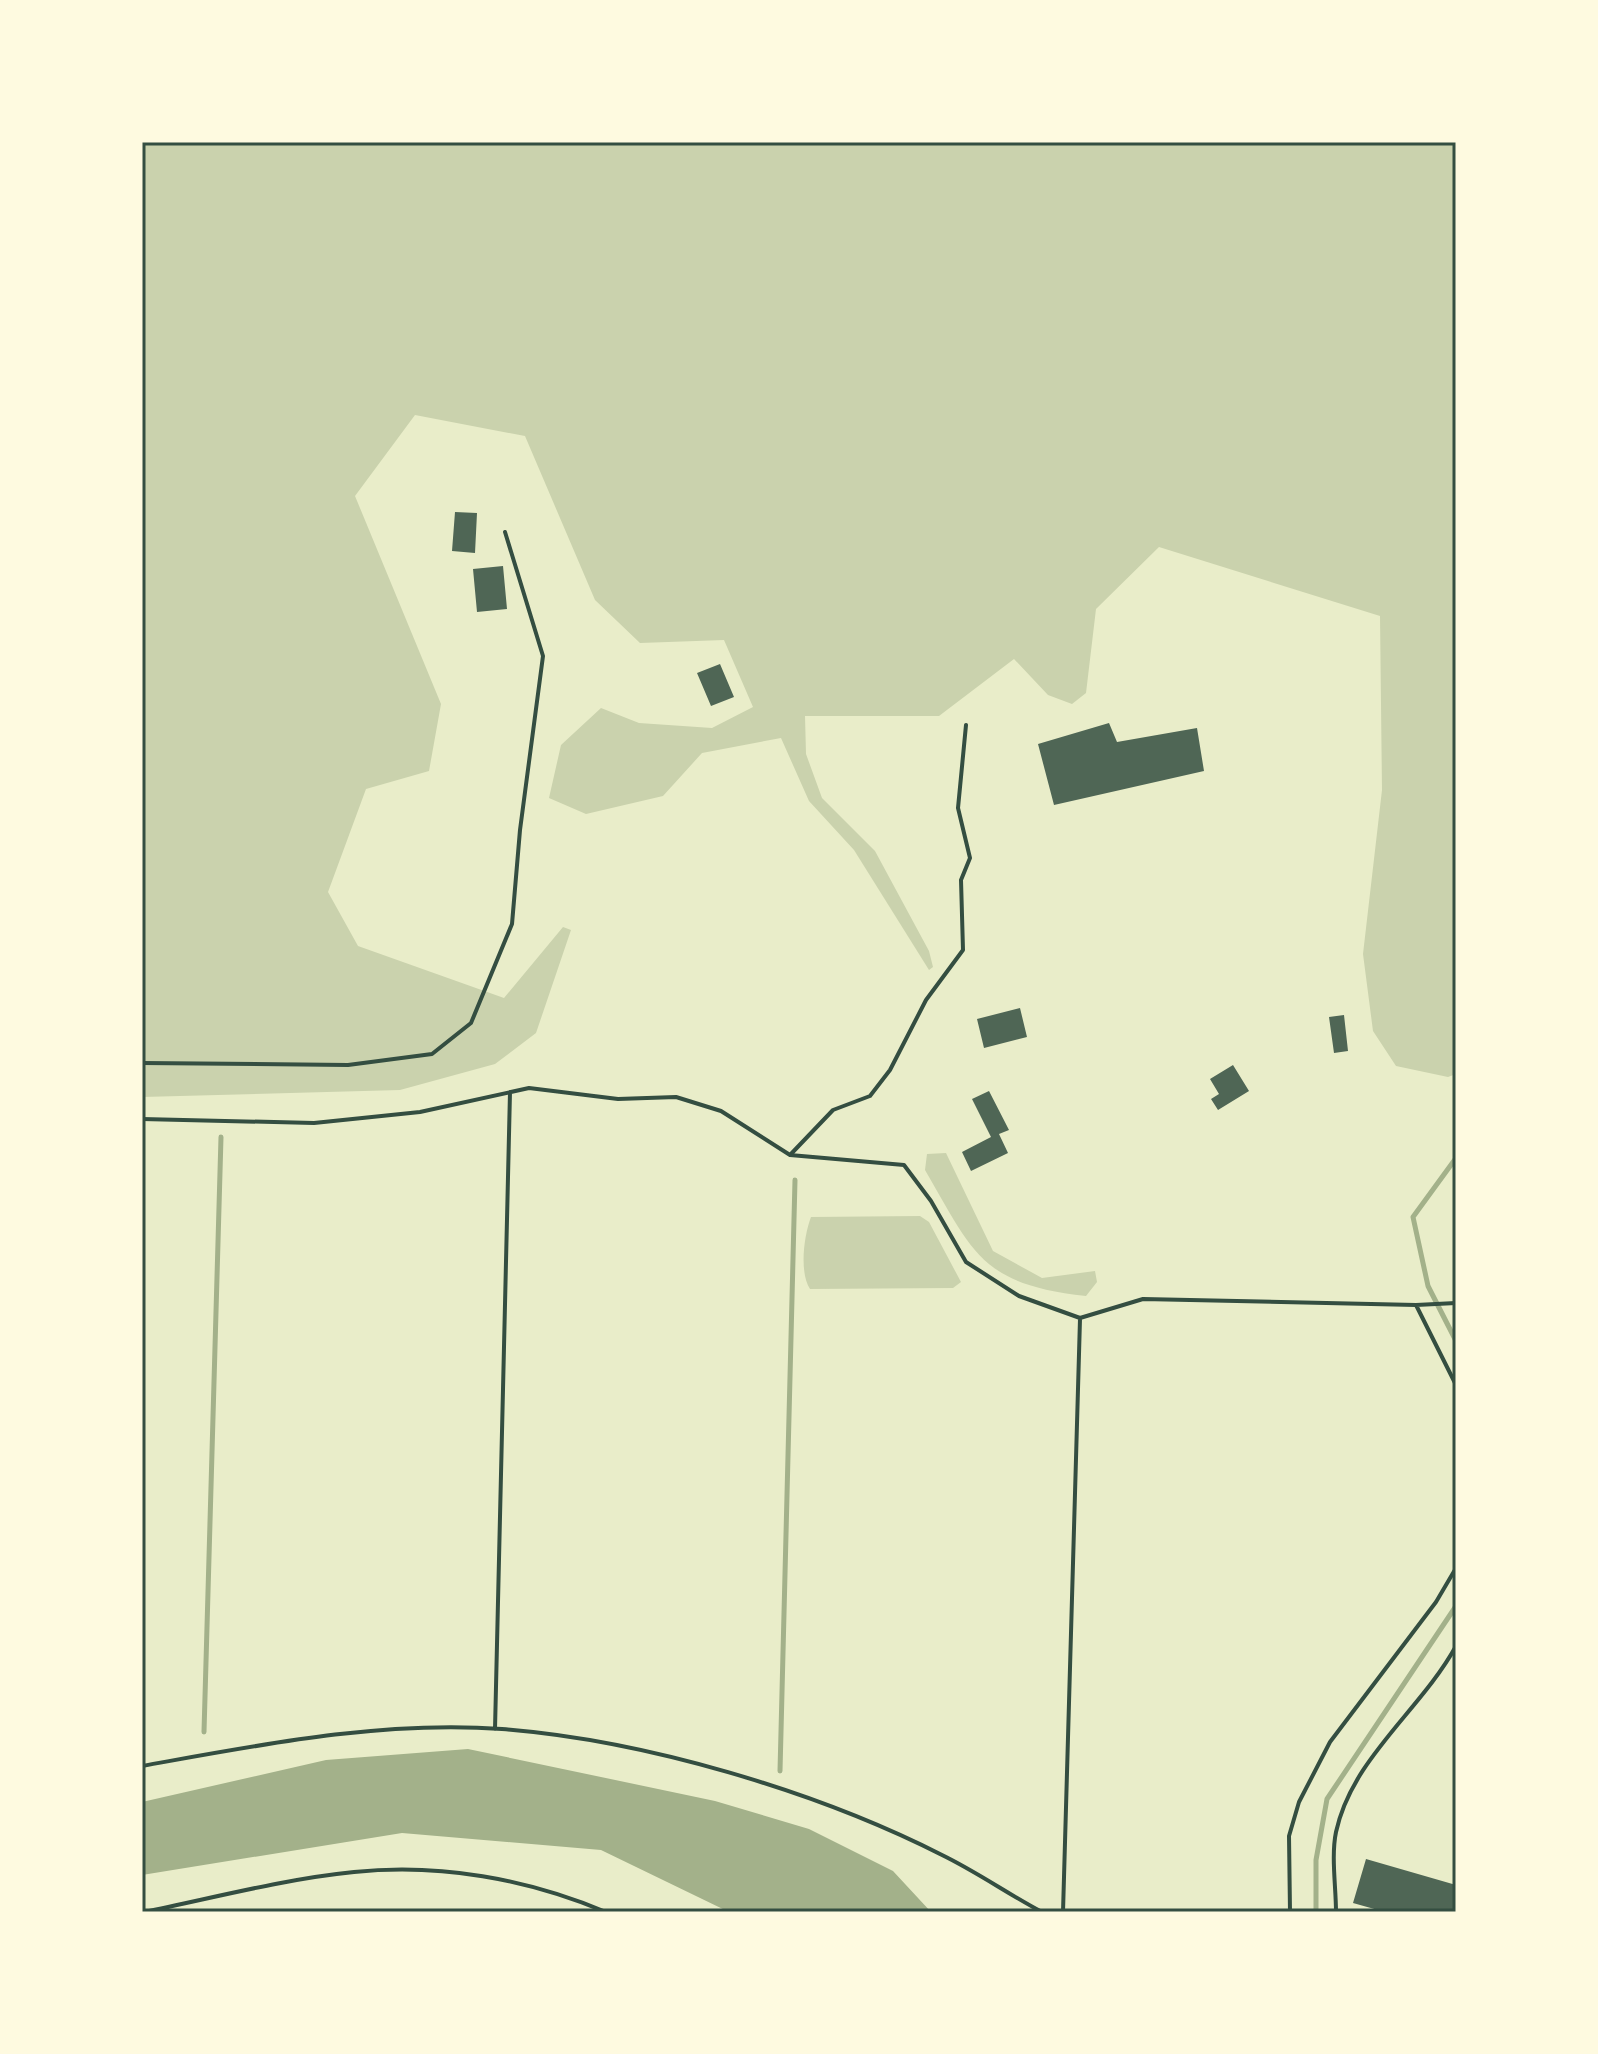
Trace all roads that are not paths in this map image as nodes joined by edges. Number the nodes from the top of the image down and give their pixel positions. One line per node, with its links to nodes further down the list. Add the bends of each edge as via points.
1 (505, 532): 3 (lane, via 543,656 512,924 471,1023 432,1054 348,1065)
2 (966, 725): 6 (lane, via 958,808 970,858 961,880 963,950 926,1000 890,1070 870,1096 833,1110)
3 (142, 1063)
4 (510, 1092): 5 (lane, via 420,1112 314,1123); 6 (lane, via 529,1088 618,1099 676,1097 721,1111); 13 (lane)
5 (142, 1119)
6 (790, 1155): 9 (lane, via 904,1165 966,1262 1019,1296)
7 (1456, 1303): 8 (lane)
8 (1416, 1305): 9 (lane, via 1143,1299); 10 (lane)
9 (1080, 1318): 18 (lane)
10 (1456, 1385)
11 (1456, 1568): 19 (lane, via 1330,1742 1299,1802 1289,1836)
12 (1456, 1646): 20 (lane, via 1378,1748 1342,1811 1335,1834)
13 (495, 1729): 14 (lane, via 374,1732); 17 (lane, via 625,1748 758,1781 941,1854)
14 (142, 1766)
15 (144, 1912): 16 (lane, via 354,1872 409,1870 523,1884)
16 (606, 1912)
17 (1042, 1912)
18 (1063, 1912)
19 (1290, 1912)
20 (1336, 1912)

